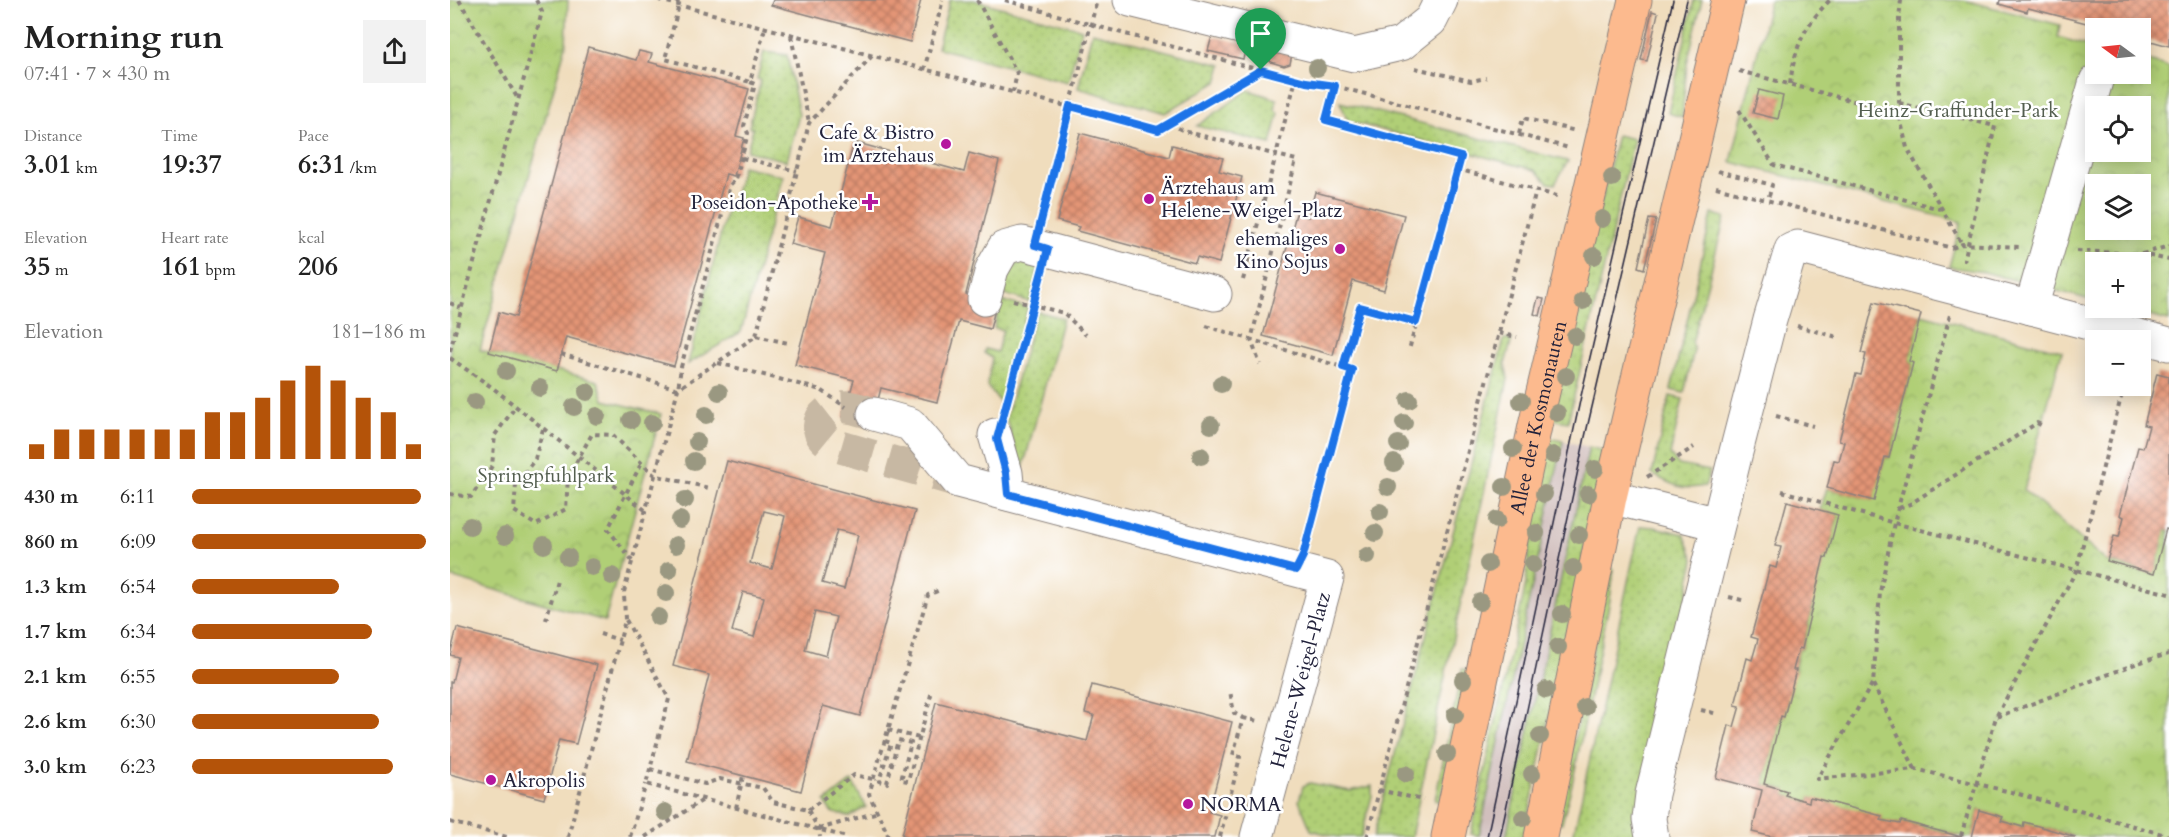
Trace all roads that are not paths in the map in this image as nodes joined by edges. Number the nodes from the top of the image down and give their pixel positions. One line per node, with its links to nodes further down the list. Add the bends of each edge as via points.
1 (1130, 0): 2 (street, via 1354,55 1401,44 1431,20)
2 (1441, 0)
3 (1635, 0): 16 (main road, Allee der Kosmonauten, via 1530,447)
4 (1728, 0): 13 (main road)
5 (2095, 84): 8 (street)
6 (1229, 287): 7 (street, via 1022,243 1004,249 992,269)
7 (994, 298)
8 (2031, 308): 9 (street); 14 (street, via 1798,247 1791,250)
9 (2169, 344)
10 (860, 410): 12 (street, Helene-Weigel-Platz, via 910,424 958,481)
11 (996, 437): 12 (street)
12 (1008, 494): 15 (street, Helene-Weigel-Platz, via 1327,578)
13 (1610, 497): 14 (street); 17 (main road)
14 (1718, 524): 18 (street, via 1652,794)
15 (1257, 837)
16 (1448, 837)
17 (1540, 837)
18 (1652, 837)

